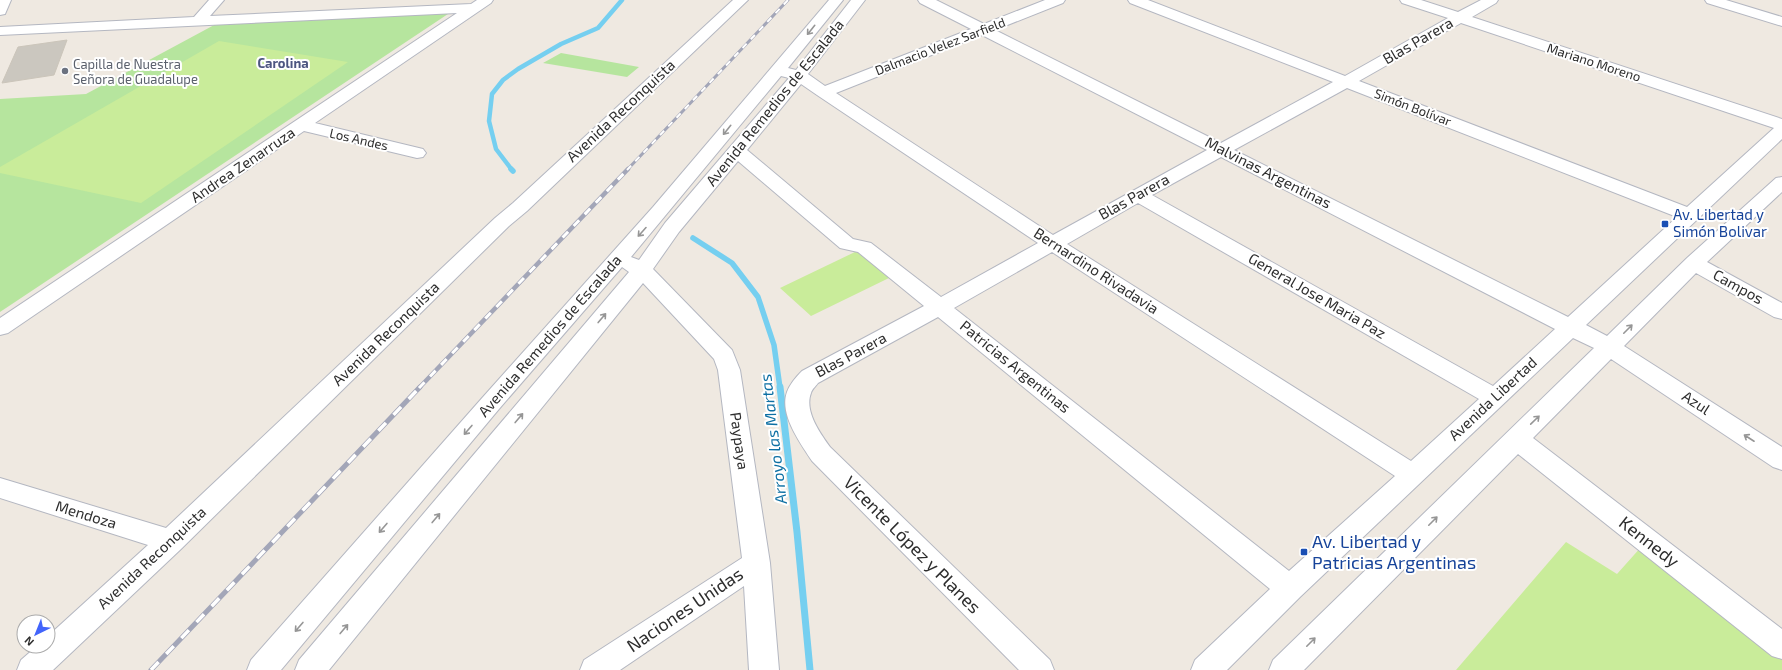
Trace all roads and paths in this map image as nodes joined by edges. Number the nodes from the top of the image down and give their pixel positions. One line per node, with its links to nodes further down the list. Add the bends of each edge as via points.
1 (4, 0): 13 (street)
2 (217, 0): 15 (street)
3 (740, 0): 48 (street, Avenida Reconquista, via 497,227)
4 (836, 0): 19 (street, Avenida Remedios de Escalada, one-way to 19)
5 (858, 0): 20 (street, Avenida Remedios de Escalada)
6 (925, 0): 17 (street, Malvinas Argentinas)
7 (1058, 0): 17 (street, Dalmacio Velez Sarfield)
8 (1135, 0): 21 (street, Simón Bolívar)
9 (1407, 0): 14 (street, Mariano Moreno)
10 (1491, 0): 14 (street, Blas Parera)
11 (1713, 0): 16 (street)
12 (480, 4): 15 (street); 23 (street, Andrea Zenarruza)
13 (0, 11)
14 (1460, 17): 21 (street, Blas Parera); 24 (street, Mariano Moreno)
15 (198, 22): 18 (street)
16 (1782, 22)
17 (985, 29): 22 (street, Dalmacio Velez Sarfield); 26 (street, Malvinas Argentinas)
18 (0, 31)
19 (778, 70): 20 (street, Bernardino Rivadavia); 34 (street, Avenida Remedios de Escalada, one-way to 34)
20 (800, 76): 22 (street, Bernardino Rivadavia); 27 (street, Avenida Remedios de Escalada)
21 (1347, 82): 26 (street, Blas Parera); 32 (street, Simón Bolívar)
22 (823, 92): 33 (street, Bernardino Rivadavia)
23 (301, 125): 28 (street, Los Andes); 40 (street, Andrea Zenarruza)
24 (1782, 125)
25 (1782, 130): 32 (street, Avenida Libertad)
26 (1223, 150): 30 (street, Blas Parera); 39 (street, Malvinas Argentinas)
27 (737, 151): 35 (street, Avenida Remedios de Escalada); 37 (street, Patricias Argentinas, via 848,244 864,247)
28 (417, 153)
29 (1782, 182): 31 (street)
30 (1138, 195): 33 (street, Blas Parera); 42 (street, General Jose Maria Paz)
31 (1773, 203): 36 (street)
32 (1690, 215): 39 (street, Avenida Libertad)
33 (1052, 243): 37 (street, Blas Parera); 46 (street, Bernardino Rivadavia)
34 (621, 255): 35 (street, Paypaya); 53 (street, Avenida Remedios de Escalada, one-way to 53)
35 (646, 263): 49 (street, Paypaya, via 724,356 729,370); 54 (street, Avenida Remedios de Escalada, one-way to 35)
36 (1694, 263): 38 (street, Campos); 41 (street, one-way to 36)
37 (940, 307): 43 (street, Blas Parera, via 810,377 799,392); 50 (street, Patricias Argentinas)
38 (1782, 312)
39 (1570, 327): 41 (street, Malvinas Argentinas); 42 (street, Avenida Libertad)
40 (0, 328)
41 (1610, 347): 44 (street, one-way to 41); 45 (street, Azul, one-way to 41)
42 (1495, 398): 46 (street, Avenida Libertad)
43 (798, 411): 57 (street, Vicente López y Planes, via 808,435 821,454)
44 (1516, 439): 51 (street, Kennedy); 59 (street, one-way to 44)
45 (1782, 460)
46 (1413, 475): 50 (street, Avenida Libertad)
47 (0, 488): 48 (street, Mendoza)
48 (171, 541): 52 (street, Avenida Reconquista)
49 (756, 563): 55 (street, Naciones Unidas); 56 (street, Paypaya)
50 (1290, 588): 58 (street, Avenida Libertad)
51 (1782, 646)
52 (32, 670)
53 (262, 670)
54 (310, 670)
55 (595, 670)
56 (764, 670)
57 (1039, 670)
58 (1206, 670)
59 (1284, 670)

